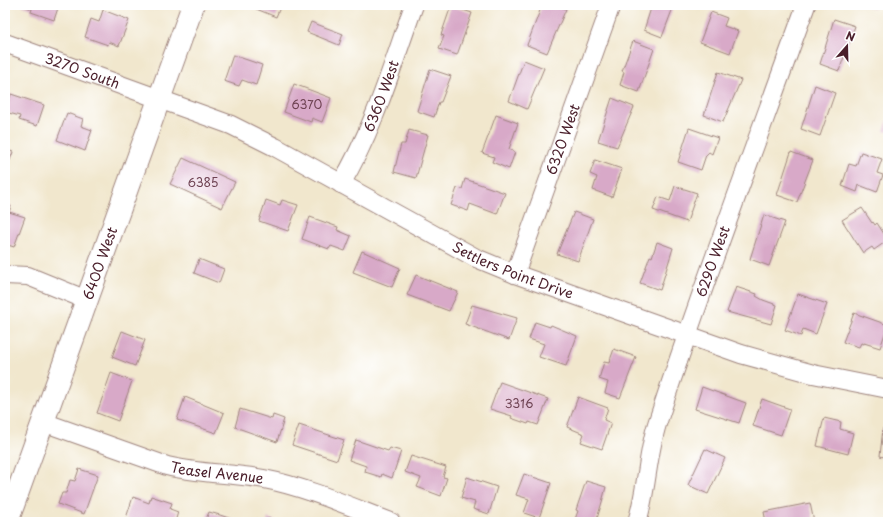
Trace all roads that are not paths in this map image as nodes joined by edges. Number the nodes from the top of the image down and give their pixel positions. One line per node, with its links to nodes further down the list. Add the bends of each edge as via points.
1 (193, 5): 6 (street, 6400 West)
2 (414, 5): 7 (street, 6360 West, via 366,137)
3 (611, 5): 8 (street, 6320 West)
4 (804, 5): 11 (street, 6290 West)
5 (5, 43): 6 (street, 3270 South)
6 (160, 98): 7 (street, Settlers Point Drive, via 242,130); 10 (street, 6400 West)
7 (341, 184): 8 (street, Settlers Point Drive, via 476,258)
8 (514, 274): 11 (street, Settlers Point Drive)
9 (5, 276): 10 (street, via 28,276)
10 (87, 300): 13 (street, 6400 West)
11 (687, 336): 12 (street, Settlers Point Drive, via 779,366); 16 (street, 6290 West, via 653,438 644,493)
12 (888, 389)
13 (43, 422): 14 (street, 6400 West); 15 (street, Teasel Avenue, via 167,466 188,471 264,479)
14 (7, 522)
15 (391, 522)
16 (636, 522)

